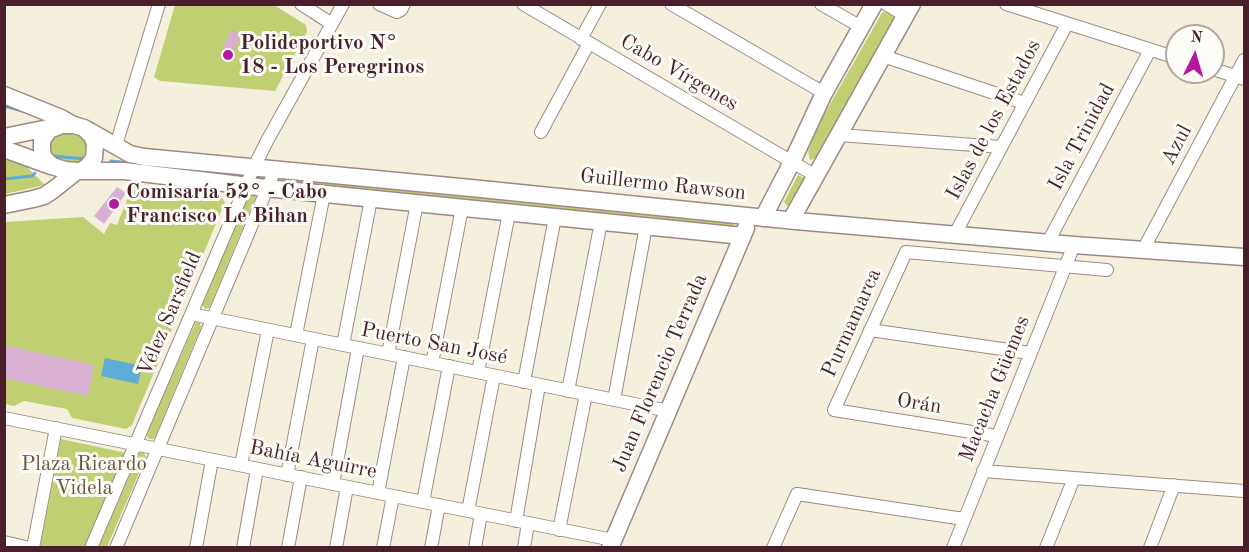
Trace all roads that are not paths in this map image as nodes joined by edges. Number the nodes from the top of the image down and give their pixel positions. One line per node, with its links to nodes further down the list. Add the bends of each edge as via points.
1 (159, 4): 32 (street)
2 (301, 4): 14 (street)
3 (343, 4): 14 (street, Vélez Sarsfield)
4 (379, 4): 5 (street, via 397,12)
5 (404, 4)
6 (523, 4): 17 (street, Cabo Vírgenes)
7 (600, 4): 17 (street)
8 (671, 4): 24 (street)
9 (821, 4): 16 (street)
10 (874, 4): 16 (main road, Juan Florencio Terrada)
11 (886, 4): 13 (street)
12 (1006, 4): 15 (street)
13 (909, 10): 20 (main road)
14 (332, 24): 37 (street, Vélez Sarsfield)
15 (1067, 24): 18 (street); 26 (street, Islas de los Estados)
16 (861, 27): 24 (main road, Juan Florencio Terrada)
17 (585, 41): 29 (street); 35 (street, Cabo Vírgenes)
18 (1150, 50): 19 (street); 56 (street, Isla Trinidad)
19 (1165, 54)
20 (883, 56): 26 (street); 30 (main road)
21 (1245, 60): 23 (street, Azul)
22 (1225, 73): 23 (street)
23 (1240, 77): 58 (street, Azul)
24 (824, 93): 35 (main road, Juan Florencio Terrada)
25 (4, 95): 28 (main road, Guillermo Rawson)
26 (1024, 103): 33 (street, Islas de los Estados)
27 (53, 127): 28 (main road); 31 (main road); 36 (main road, via 42,145 44,157)
28 (79, 127): 32 (main road, Guillermo Rawson); 39 (main road, via 92,136 96,148 91,162)
29 (541, 132)
30 (839, 135): 33 (street); 40 (main road)
31 (4, 136)
32 (116, 146): 37 (main road, Guillermo Rawson, via 144,158)
33 (1001, 147): 54 (street, Islas de los Estados)
34 (4, 148): 36 (main road)
35 (792, 162): 40 (street, Cabo Vírgenes); 50 (main road, Juan Florencio Terrada)
36 (52, 166): 39 (main road)
37 (254, 167): 38 (main road, Guillermo Rawson); 41 (street, Vélez Sarsfield)
38 (275, 170): 42 (street, Vélez Sarsfield); 50 (main road, Guillermo Rawson)
39 (79, 171): 41 (main road, Guillermo Rawson, via 124,171); 46 (main road, via 44,196)
40 (816, 176): 51 (main road)
41 (246, 186): 42 (main road, Guillermo Rawson); 62 (street, Vélez Sarsfield)
42 (266, 188): 43 (main road, Guillermo Rawson); 63 (street, Vélez Sarsfield)
43 (324, 194): 44 (main road, Guillermo Rawson); 66 (street)
44 (371, 199): 45 (main road, Guillermo Rawson); 68 (street)
45 (417, 203): 47 (main road, Guillermo Rawson); 71 (street)
46 (4, 205)
47 (462, 208): 48 (main road, Guillermo Rawson); 73 (street)
48 (509, 213): 49 (main road, Guillermo Rawson); 75 (street)
49 (555, 217): 52 (main road, Guillermo Rawson); 77 (street)
50 (757, 217): 51 (main road, Guillermo Rawson); 55 (main road, Juan Florencio Terrada)
51 (790, 220): 54 (main road, Guillermo Rawson)
52 (601, 222): 53 (main road, Guillermo Rawson); 79 (street)
53 (646, 226): 55 (main road, Guillermo Rawson); 81 (street)
54 (955, 234): 56 (main road, Guillermo Rawson)
55 (743, 236): 83 (main road, Juan Florencio Terrada)
56 (1048, 242): 57 (main road, Guillermo Rawson)
57 (1074, 244): 58 (main road, Guillermo Rawson); 60 (street, Macacha Güemes)
58 (1143, 250): 59 (main road, Guillermo Rawson)
59 (1244, 255)
60 (1066, 265): 61 (street); 65 (street, Purmamarca, via 906,252); 70 (street, Macacha Güemes)
61 (1107, 270)
62 (191, 314): 63 (street, Puerto San José); 87 (street, Vélez Sarsfield)
63 (212, 318): 64 (street, Puerto San José); 88 (street, Vélez Sarsfield)
64 (267, 330): 66 (street, Puerto San José); 90 (street)
65 (870, 330): 70 (street); 82 (street, Purmamarca)
66 (297, 335): 67 (street, Puerto San José)
67 (313, 339): 68 (street, Puerto San José); 93 (street)
68 (343, 345): 69 (street, Puerto San José)
69 (358, 348): 71 (street, Puerto San José); 96 (street)
70 (1030, 353): 86 (street, Macacha Güemes)
71 (388, 354): 72 (street, Puerto San José)
72 (404, 357): 73 (street, Puerto San José); 100 (street)
73 (432, 363): 74 (street, Puerto San José)
74 (449, 366): 75 (street, Puerto San José); 102 (street)
75 (478, 372): 76 (street, Puerto San José)
76 (494, 376): 77 (street, Puerto San José); 104 (street)
77 (524, 382): 78 (street, Puerto San José)
78 (539, 385): 79 (street, Puerto San José); 107 (street)
79 (568, 391): 80 (street, Puerto San José)
80 (586, 394): 81 (street, Puerto San José); 108 (street)
81 (614, 400): 83 (street, Puerto San José)
82 (834, 410): 86 (street, Orán)
83 (669, 411): 110 (main road, Juan Florencio Terrada)
84 (4, 417): 85 (street, Bahía Aguirre)
85 (56, 428): 87 (street, Bahía Aguirre); 111 (street)
86 (997, 436): 92 (street, Macacha Güemes)
87 (136, 444): 88 (street, Bahía Aguirre); 112 (street, Vélez Sarsfield)
88 (158, 448): 89 (street, Bahía Aguirre); 113 (street, Vélez Sarsfield)
89 (212, 460): 90 (street, Bahía Aguirre); 114 (street)
90 (241, 465): 91 (street, Bahía Aguirre)
91 (257, 469): 93 (street, Bahía Aguirre); 115 (street)
92 (983, 471): 95 (street); 106 (street, Macacha Güemes)
93 (287, 475): 94 (street, Bahía Aguirre)
94 (301, 477): 96 (street, Bahía Aguirre); 116 (street)
95 (1074, 478): 97 (street); 124 (street)
96 (333, 484): 98 (street, Bahía Aguirre)
97 (1174, 485): 99 (street); 125 (street)
98 (347, 487): 100 (street, Bahía Aguirre); 117 (street)
99 (1245, 491)
100 (378, 493): 101 (street, Bahía Aguirre)
101 (393, 496): 102 (street, Bahía Aguirre); 118 (street)
102 (423, 502): 103 (street, Bahía Aguirre)
103 (439, 506): 104 (street, Bahía Aguirre); 119 (street)
104 (468, 511): 105 (street, Bahía Aguirre)
105 (481, 514): 107 (street, Bahía Aguirre); 120 (street)
106 (964, 519): 122 (street, via 797,494); 123 (street, Macacha Güemes)
107 (522, 522): 108 (street, Bahía Aguirre); 121 (street)
108 (559, 530): 110 (street, Bahía Aguirre)
109 (4, 542): 111 (street)
110 (612, 544)
111 (32, 548)
112 (92, 548)
113 (116, 548)
114 (196, 548)
115 (243, 548)
116 (288, 548)
117 (336, 548)
118 (383, 548)
119 (431, 548)
120 (475, 548)
121 (524, 548)
122 (773, 548)
123 (953, 548)
124 (1046, 548)
125 (1150, 548)

